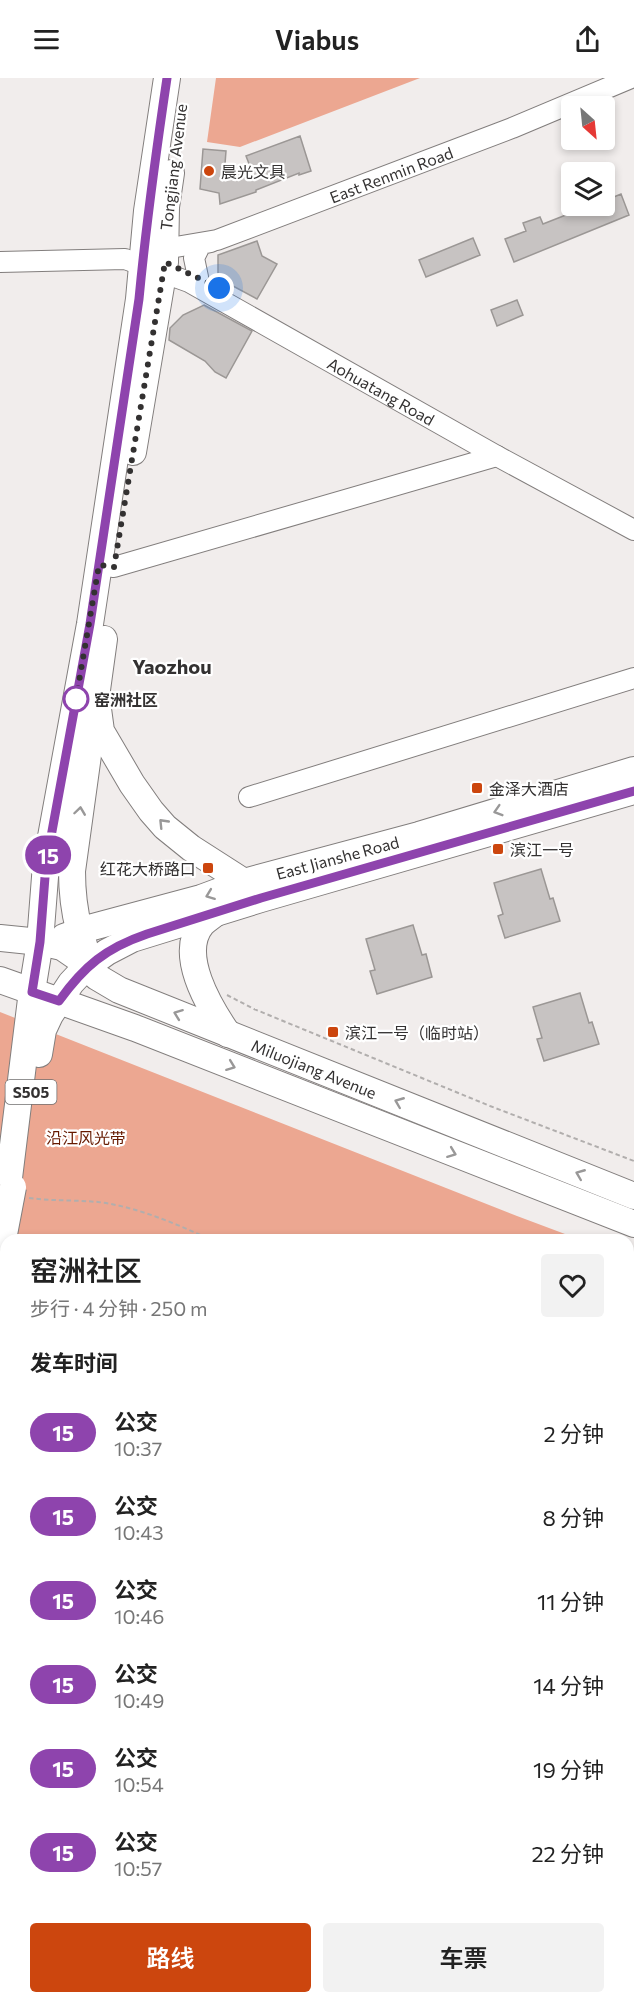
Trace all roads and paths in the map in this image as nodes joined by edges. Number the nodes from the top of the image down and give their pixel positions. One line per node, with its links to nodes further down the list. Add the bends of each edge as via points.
1 (167, 78): 7 (main road, Tongjiang Avenue, via 147,211)
2 (185, 78): 7 (main road, Tongjiang Avenue, via 166,207)
3 (601, 78): 7 (street, East Renmin Road, via 510,117)
4 (631, 78): 5 (street, East Renmin Road, via 513,128)
5 (217, 240): 7 (street, East Renmin Road); 9 (street, via 201,244 194,258)
6 (0, 251): 7 (street)
7 (149, 254): 8 (street, Aohuatang Road); 9 (street); 10 (street, Aohuatang Road, via 189,282); 13 (main road, Tongjiang Avenue)
8 (0, 262)
9 (198, 276): 11 (street)
10 (497, 456): 12 (street, Aohuatang Road); 13 (street)
11 (634, 516)
12 (634, 530)
13 (106, 566): 15 (main road, Tongjiang Avenue); 23 (main road, Tongjiang Avenue, via 90,624 46,864)
14 (634, 678): 18 (street)
15 (96, 694): 19 (main road, one-way to 15, via 191,848 151,811 101,731); 21 (main road, Tongjiang Avenue, one-way to 15, via 72,891 73,869)
16 (634, 770): 19 (main road, East Jianshe Road, one-way to 19, via 419,835)
17 (634, 791): 20 (main road, East Jianshe Road)
18 (249, 797)
19 (244, 882): 21 (main road, East Jianshe Road, one-way to 21, via 201,898)
20 (217, 912): 24 (main road, East Jianshe Road, via 132,939); 29 (main road, via 201,925 194,954 207,999)
21 (80, 931): 23 (main road, East Jianshe Road); 24 (main road, Tongjiang Avenue)
22 (0, 938): 23 (main road, Miluojiang Avenue)
23 (40, 942): 24 (main road, Miluojiang Avenue, via 69,950); 26 (main road, Tongjiang Avenue / S505)
24 (86, 967): 28 (main road, East Jianshe Road); 29 (main road, Miluojiang Avenue, one-way to 24, via 119,990)
25 (0, 980): 26 (main road, Miluojiang Avenue)
26 (32, 992): 28 (main road, Miluojiang Avenue); 31 (main road, S505)
27 (225, 994): 30 (path, via 437,1084)
28 (59, 1001): 31 (main road, S505, via 44,1030); 33 (main road, Miluojiang Avenue, one-way to 33)
29 (228, 1034): 32 (main road, Miluojiang Avenue, one-way to 29)
30 (634, 1161)
31 (14, 1190): 34 (main road, S505); 35 (main road, S505, bridge); 36 (path, via 39,1199 99,1202)
32 (634, 1196)
33 (634, 1224)
34 (0, 1226)
35 (5, 1234)
36 (198, 1234)

